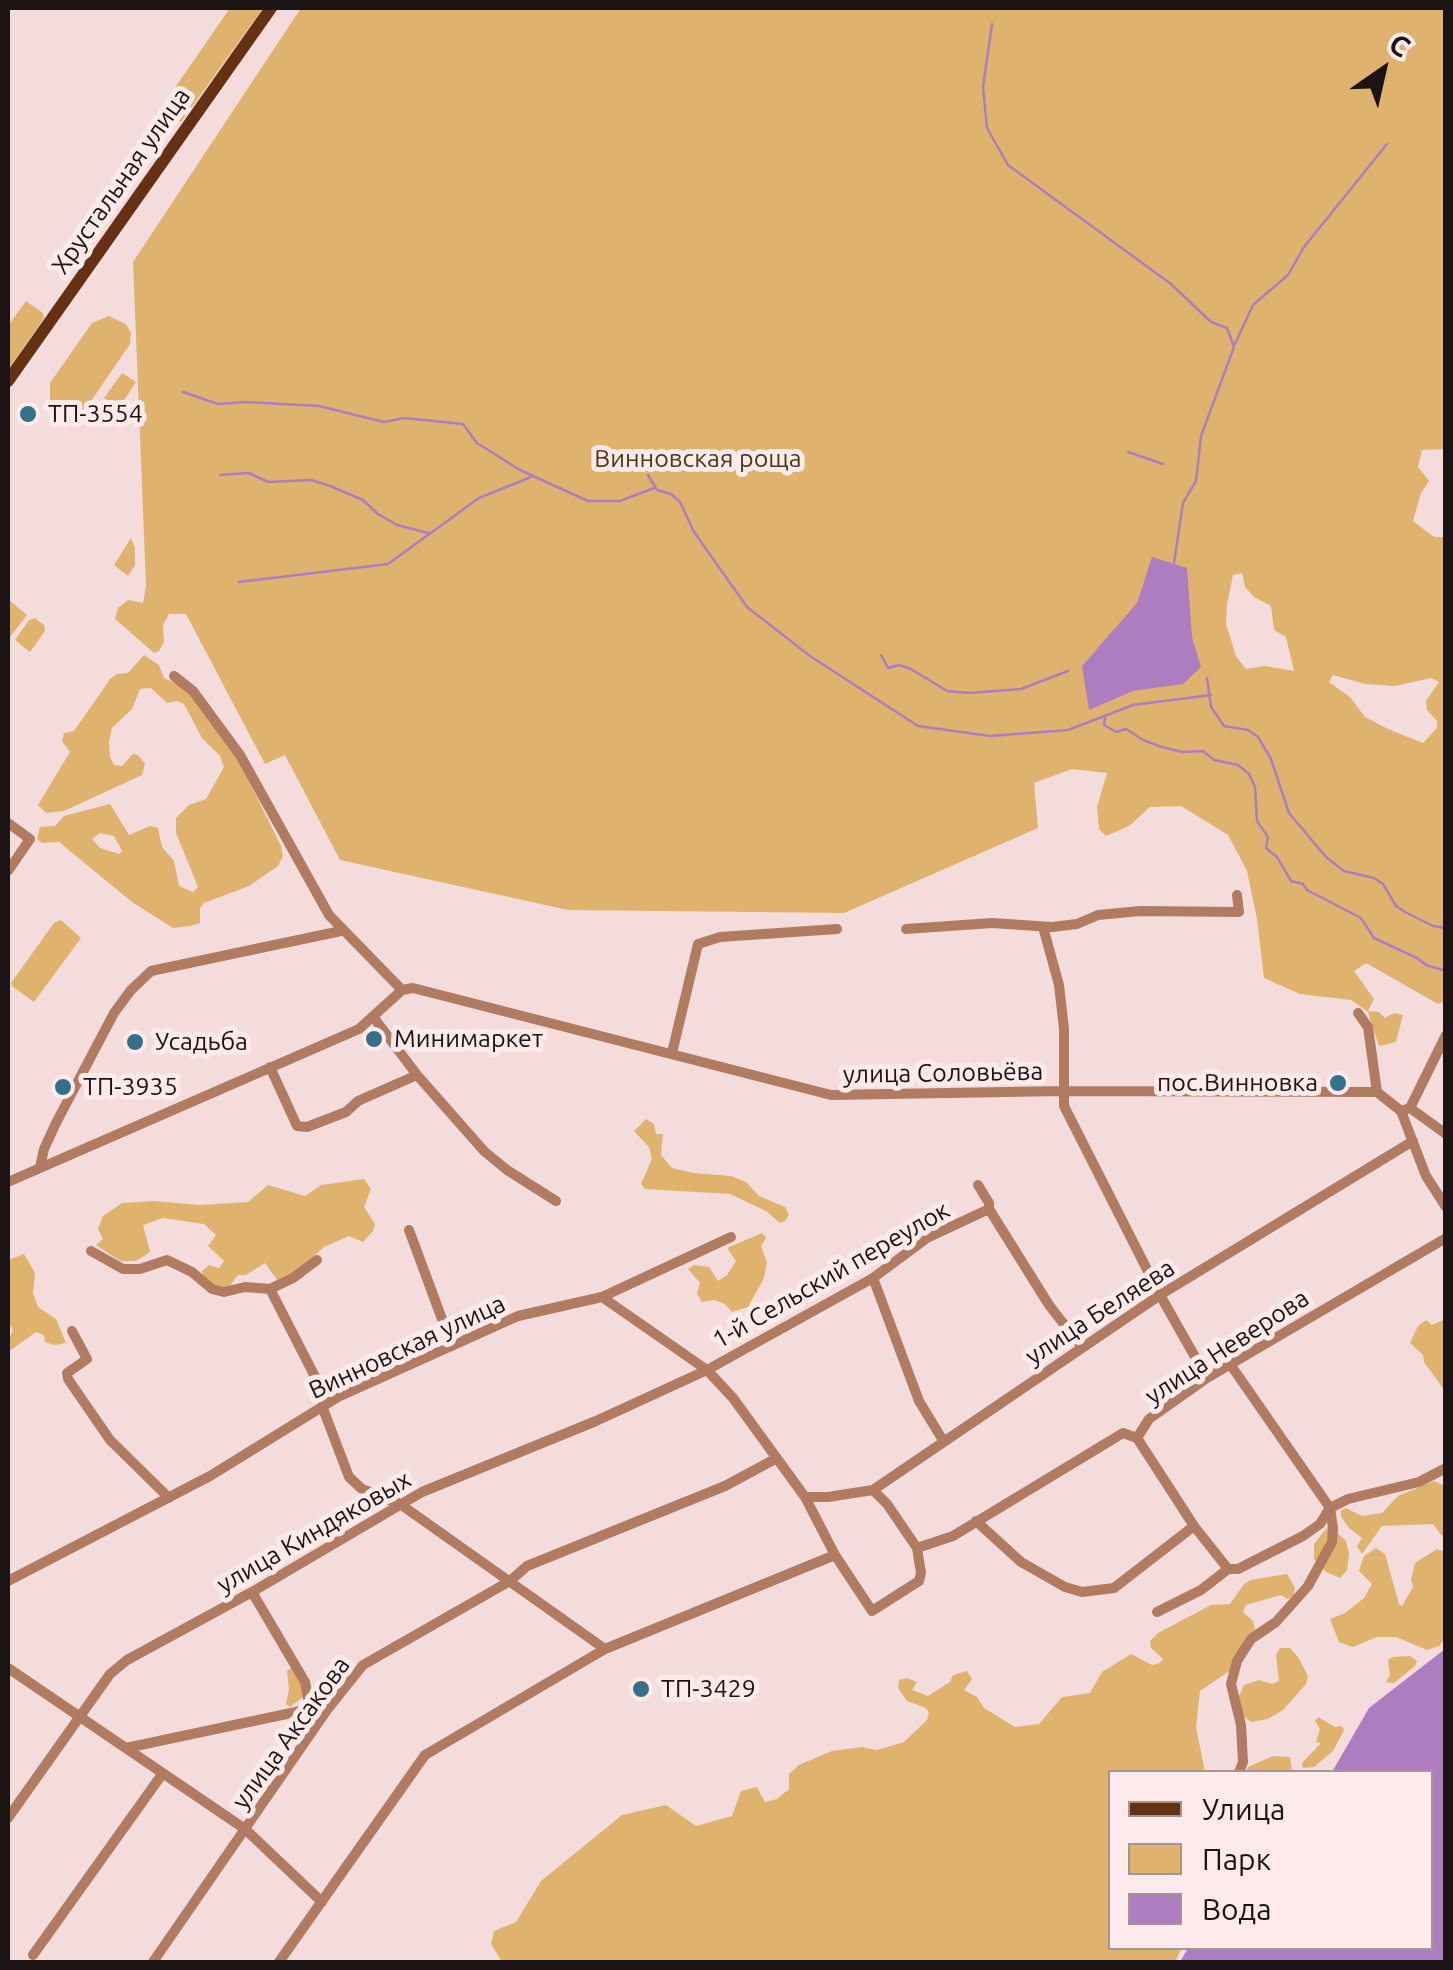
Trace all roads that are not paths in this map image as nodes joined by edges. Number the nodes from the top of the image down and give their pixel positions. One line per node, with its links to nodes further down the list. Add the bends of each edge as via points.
1 (272, 8): 2 (main road, Хрустальная улица)
2 (8, 381)
3 (174, 676): 10 (street, via 240,755)
4 (8, 824): 5 (street, via 30,839)
5 (8, 871)
6 (1236, 895): 7 (street, via 1239,912 1140,911)
7 (1043, 927): 9 (street); 18 (street, via 1062,1014)
8 (836, 929): 15 (street, via 698,944)
9 (906, 929)
10 (341, 931): 11 (street); 23 (street, via 151,971 114,1013)
11 (402, 990): 13 (street); 15 (street, улица Соловьёва, via 439,992)
12 (1358, 1012): 19 (street, via 1368,1027)
13 (374, 1018): 16 (street); 17 (street)
14 (1446, 1036): 20 (street)
15 (672, 1054): 18 (street, улица Соловьёва, via 831,1095)
16 (270, 1067): 17 (street, via 297,1126 307,1127); 23 (street)
17 (417, 1075): 26 (street, via 484,1151)
18 (1064, 1091): 19 (street, улица Соловьёва); 36 (street, via 1073,1126)
19 (1378, 1092): 20 (street)
20 (1406, 1110): 21 (street); 22 (street)
21 (1446, 1134)
22 (1412, 1141): 27 (street); 36 (street, улица Беляева)
23 (40, 1168): 24 (street)
24 (8, 1182)
25 (978, 1185): 28 (street)
26 (556, 1200)
27 (1446, 1208)
28 (989, 1210): 34 (street, 1-й Сельский переулок, via 927,1238); 40 (street, 1-й Сельский переулок)
29 (410, 1230): 39 (street)
30 (731, 1237): 37 (street, Винновская улица)
31 (1446, 1238): 41 (street, улица Неверова)
32 (90, 1251): 35 (street, via 124,1269 168,1260 224,1292)
33 (317, 1260): 35 (street)
34 (874, 1278): 42 (street, 1-й Сельский переулок); 46 (street, via 920,1401)
35 (270, 1289): 44 (street)
36 (1160, 1295): 40 (street, улица Беляева); 43 (street)
37 (602, 1297): 39 (street, Винновская улица, via 518,1316); 42 (street)
38 (72, 1331): 51 (street, via 87,1360 68,1378 110,1440)
39 (452, 1346): 44 (street, Винновская улица)
40 (1082, 1346): 46 (street, улица Беляева)
41 (1230, 1364): 43 (street, улица Неверова); 53 (street)
42 (708, 1370): 47 (street); 52 (street, улица Киндяковых)
43 (1207, 1378): 45 (street, улица Неверова, via 1149,1419)
44 (325, 1404): 51 (street, Винновская улица); 52 (street, via 350,1477)
45 (1137, 1438): 54 (street, улица Неверова, via 1123,1433); 55 (street)
46 (944, 1442): 49 (street, улица Беляева)
47 (777, 1458): 50 (street); 60 (street, via 746,1477 527,1566)
48 (1446, 1468): 53 (street)
49 (873, 1490): 50 (street, улица Беляева); 56 (street)
50 (805, 1497): 57 (street)
51 (169, 1498): 59 (street, Винновская улица)
52 (400, 1504): 60 (street); 61 (street, улица Киндяковых)
53 (1330, 1508): 58 (street, via 1303,1536); 69 (street, via 1332,1542 1316,1573 1237,1661 1232,1684)
54 (976, 1521): 55 (street, via 1021,1562 1082,1592 1114,1588); 56 (street, улица Неверова)
55 (1194, 1526): 58 (street)
56 (917, 1548): 57 (street, via 919,1581 872,1611)
57 (835, 1555): 63 (street)
58 (1228, 1568): 62 (street)
59 (8, 1581)
60 (510, 1581): 63 (street); 66 (street, улица Аксакова, via 363,1665)
61 (252, 1592): 65 (street, via 305,1682); 67 (street, улица Киндяковых, via 127,1660)
62 (1157, 1612)
63 (605, 1649): 73 (street, via 425,1755)
64 (8, 1668): 67 (street)
65 (310, 1709): 66 (street); 68 (street)
66 (326, 1710): 72 (street, улица Аксакова)
67 (80, 1716): 68 (street); 71 (street, улица Киндяковых)
68 (126, 1748): 70 (street)
69 (1240, 1770)
70 (163, 1773): 72 (street); 74 (street)
71 (8, 1818)
72 (245, 1828): 73 (street); 75 (street, улица Аксакова)
73 (322, 1902): 76 (street)
74 (34, 1955)
75 (153, 1962)
76 (280, 1962)

